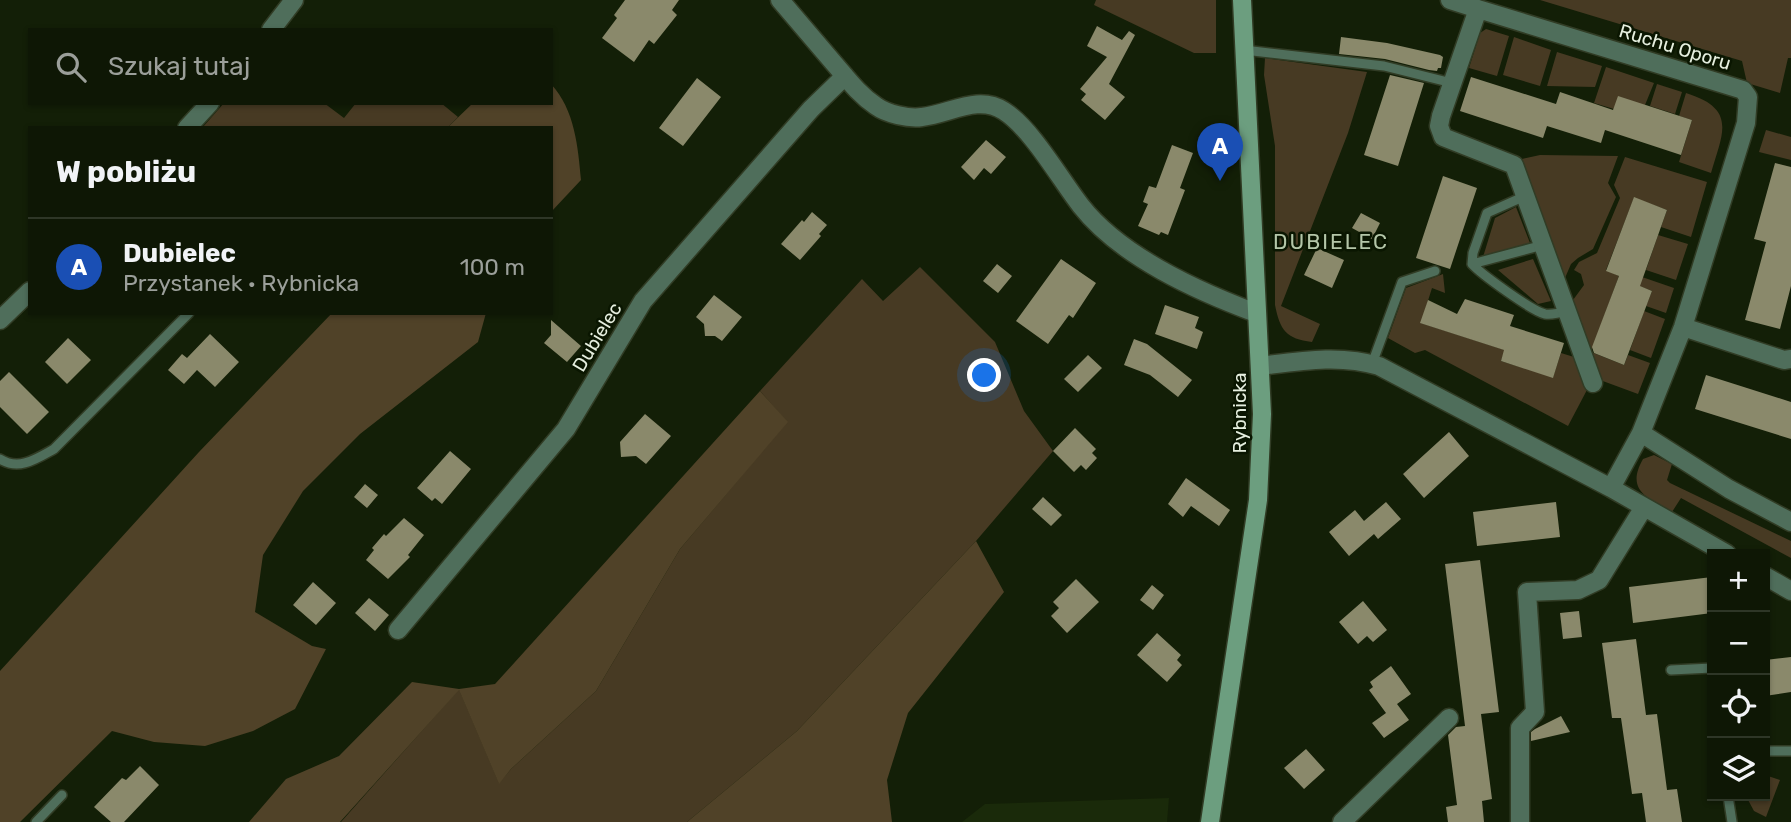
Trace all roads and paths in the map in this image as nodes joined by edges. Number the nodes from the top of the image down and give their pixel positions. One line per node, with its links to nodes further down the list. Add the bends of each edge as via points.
1 (293, 0): 6 (street)
2 (780, 0): 8 (street)
3 (1242, 0): 7 (street, Rybnicka)
4 (1450, 0): 5 (street, Ruchu Oporu)
5 (1478, 9): 9 (street); 21 (street, Ruchu Oporu, via 1743,90 1748,97 1745,124)
6 (272, 28)
7 (1244, 50): 9 (lane, via 1384,66); 18 (street, Rybnicka)
8 (845, 76): 18 (street, via 878,108 895,114 921,118 985,103 1003,111 1018,123 1083,209 1113,237 1155,266); 34 (street, Dubielec, via 643,301 566,429)
9 (1452, 83): 12 (street, via 1439,127 1443,137 1514,165)
10 (208, 105): 11 (street)
11 (189, 126)
12 (1525, 196): 13 (street); 14 (lane, via 1487,212)
13 (1543, 245): 14 (lane); 17 (street)
14 (1472, 264): 17 (lane, via 1535,310 1547,314)
15 (1435, 271): 23 (lane, via 1402,282)
16 (28, 293): 20 (street)
17 (1567, 311): 25 (street)
18 (1256, 313): 24 (street, Rybnicka)
19 (187, 315): 27 (lane, via 54,449 28,464 7,464)
20 (0, 320)
21 (1683, 327): 22 (street); 26 (street, Ruchu Oporu)
22 (1789, 361)
23 (1372, 363): 24 (street, via 1331,360); 28 (street)
24 (1260, 366): 43 (street, Rybnicka, via 1258,500)
25 (1593, 383)
26 (1641, 433): 28 (street, Ruchu Oporu); 30 (street)
27 (0, 459)
28 (1611, 488): 29 (street)
29 (1644, 507): 31 (street); 45 (street, via 1599,580 1578,590 1527,592 1535,712 1520,728)
30 (1791, 522)
31 (1718, 549)
32 (1770, 579): 33 (street)
33 (1791, 591)
34 (398, 630)
35 (1707, 668): 36 (lane)
36 (1671, 670)
37 (1449, 719): 44 (street)
38 (1770, 751): 39 (lane)
39 (1791, 751)
40 (62, 795): 42 (lane)
41 (1729, 801): 46 (lane)
42 (36, 822)
43 (1210, 822)
44 (1342, 822)
45 (1520, 822)
46 (1732, 822)

